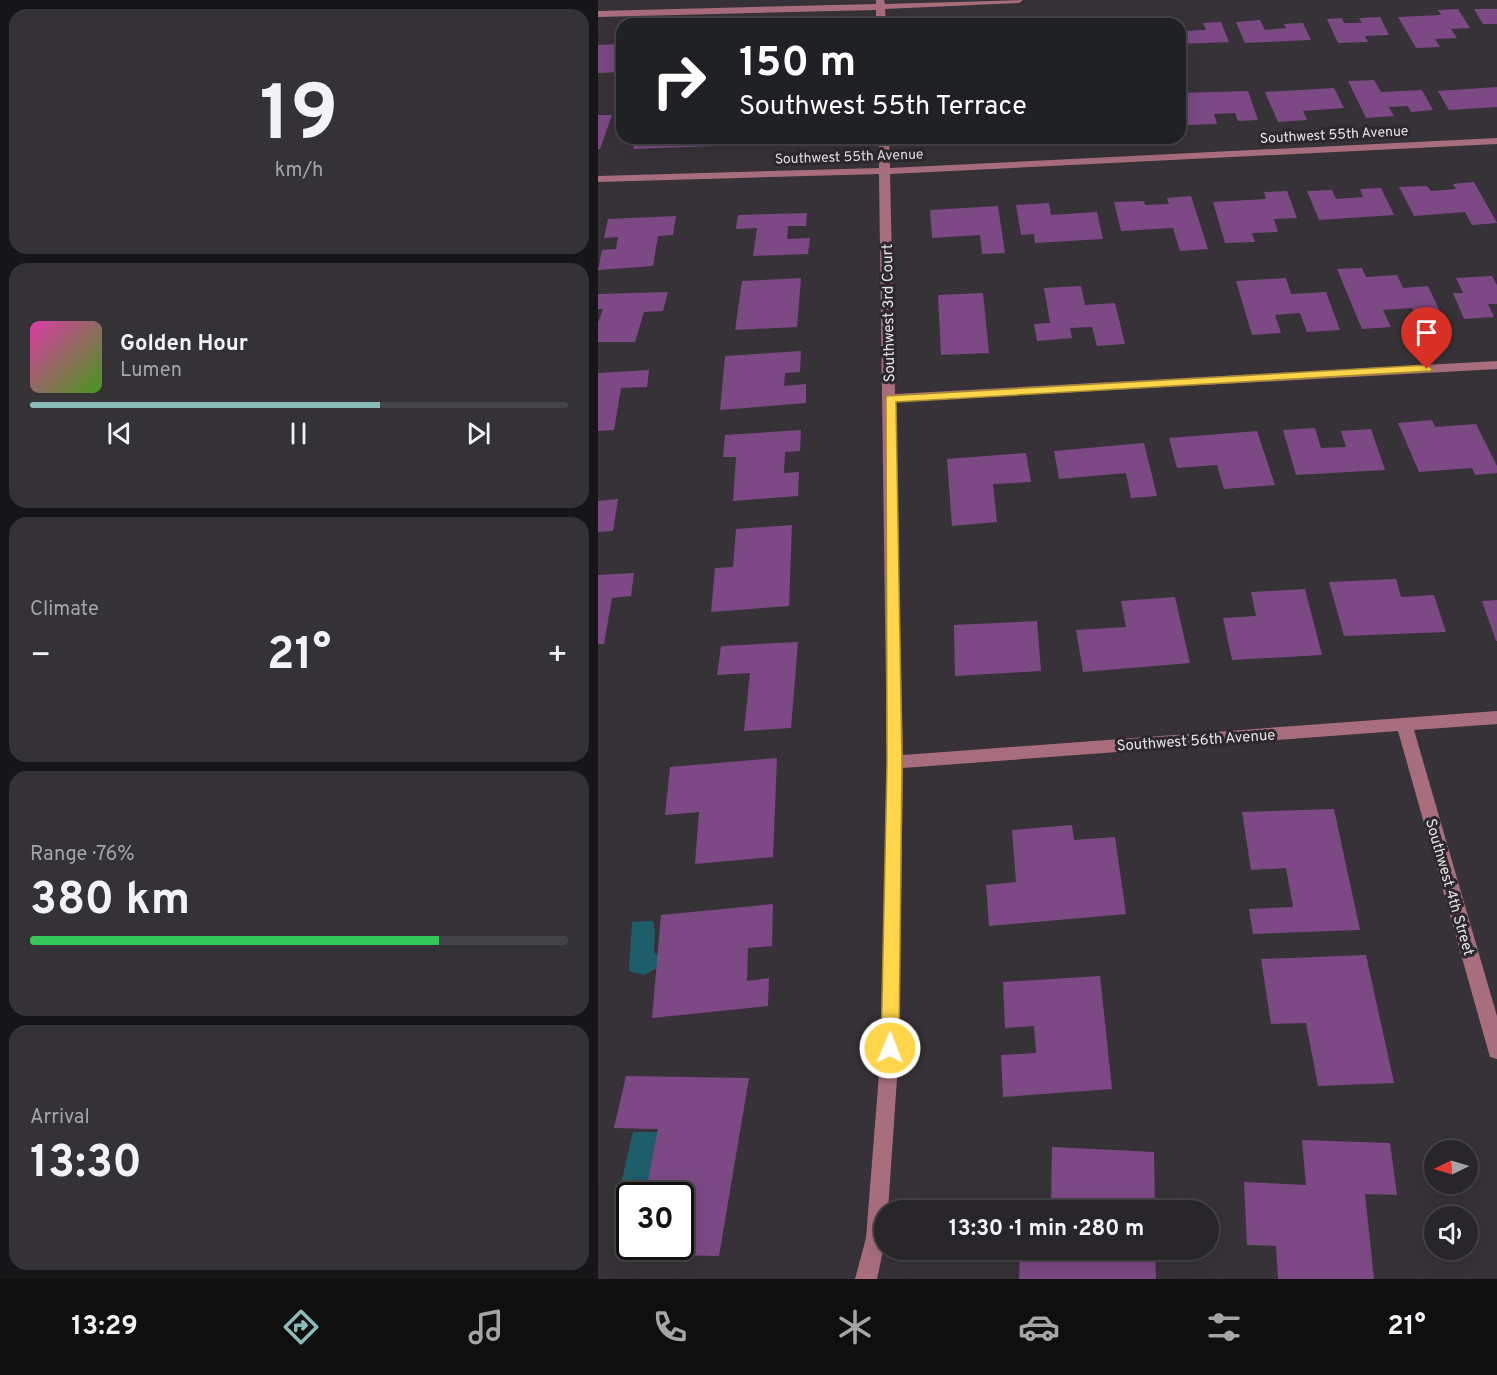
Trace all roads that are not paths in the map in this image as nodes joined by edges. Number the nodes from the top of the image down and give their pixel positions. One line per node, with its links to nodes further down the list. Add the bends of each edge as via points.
1 (1020, 0): 3 (street)
2 (606, 2): 4 (street)
3 (880, 3): 4 (street); 5 (street)
4 (600, 14)
5 (881, 18)
6 (1496, 141): 8 (street, Southwest 55th Avenue)
7 (884, 144): 8 (street, Southwest 3rd Court)
8 (885, 171): 9 (street, Southwest 55th Avenue); 11 (street, Southwest 3rd Court)
9 (598, 179)
10 (1496, 365): 11 (street)
11 (890, 398): 14 (street, Southwest 3rd Court)
12 (1496, 717): 13 (street, Southwest 56th Avenue)
13 (1404, 724): 14 (street, Southwest 56th Avenue); 15 (street, Southwest 4th Street)
14 (895, 762): 16 (street, Southwest 3rd Court, via 890,1048 876,1238)
15 (1496, 1050)
16 (866, 1279)

